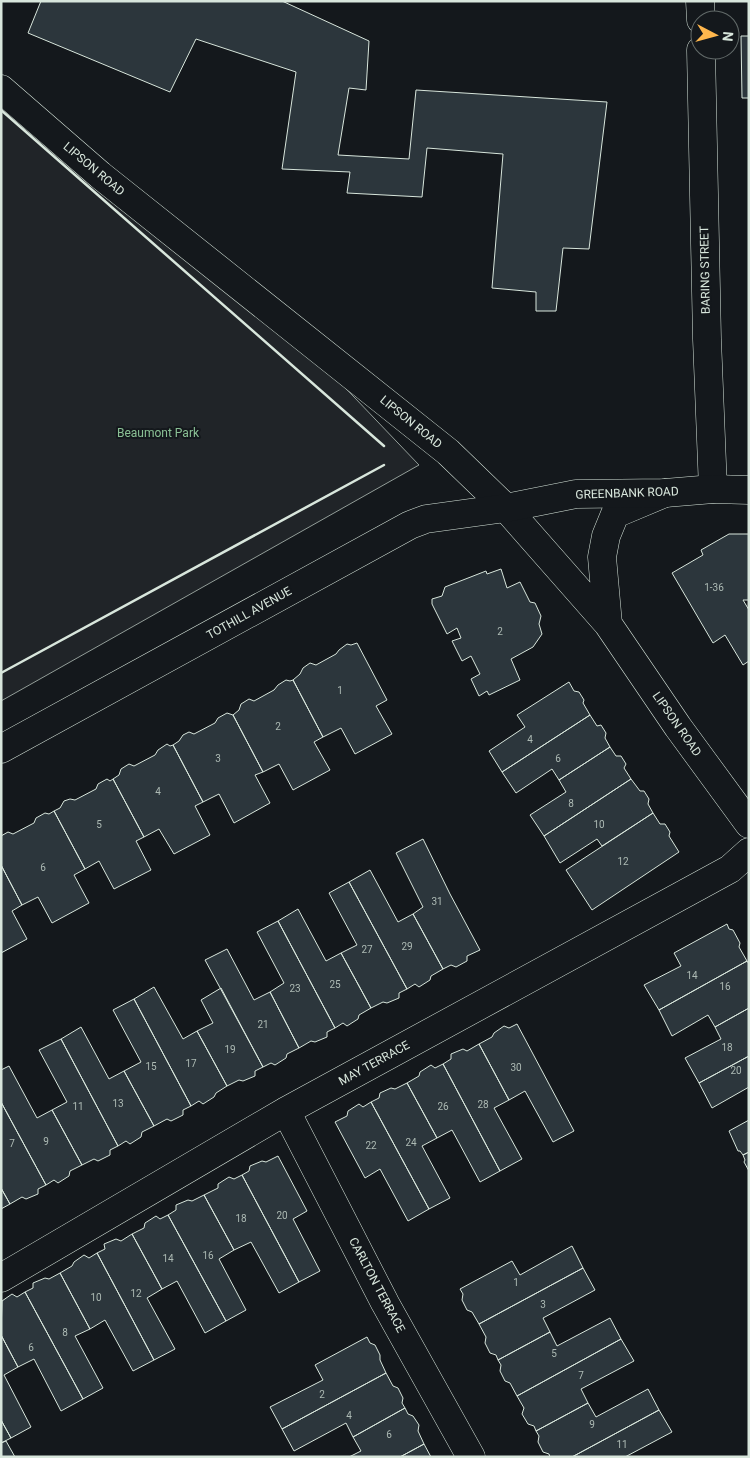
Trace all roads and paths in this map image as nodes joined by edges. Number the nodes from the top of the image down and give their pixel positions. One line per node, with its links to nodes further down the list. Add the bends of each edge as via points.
1 (701, 60): 3 (street, BARING STREET)
2 (1, 89): 6 (street, LIPSON ROAD, via 100,174 448,452)
3 (713, 490): 4 (street, GREENBANK ROAD); 5 (street, GREENBANK ROAD)
4 (749, 490)
5 (665, 493): 6 (street, GREENBANK ROAD, via 576,494); 7 (street, via 615,514 602,557)
6 (506, 508): 7 (street, LIPSON ROAD); 8 (street, TOTHILL AVENUE, via 426,519 410,525)
7 (608, 624): 9 (street, LIPSON ROAD)
8 (1, 749)
9 (749, 824)
10 (749, 852): 11 (street, MAY TERRACE, via 730,869)
11 (286, 1111): 12 (street, MAY TERRACE); 13 (street, CARLTON TERRACE, via 385,1303)
12 (1, 1278)
13 (471, 1457)

